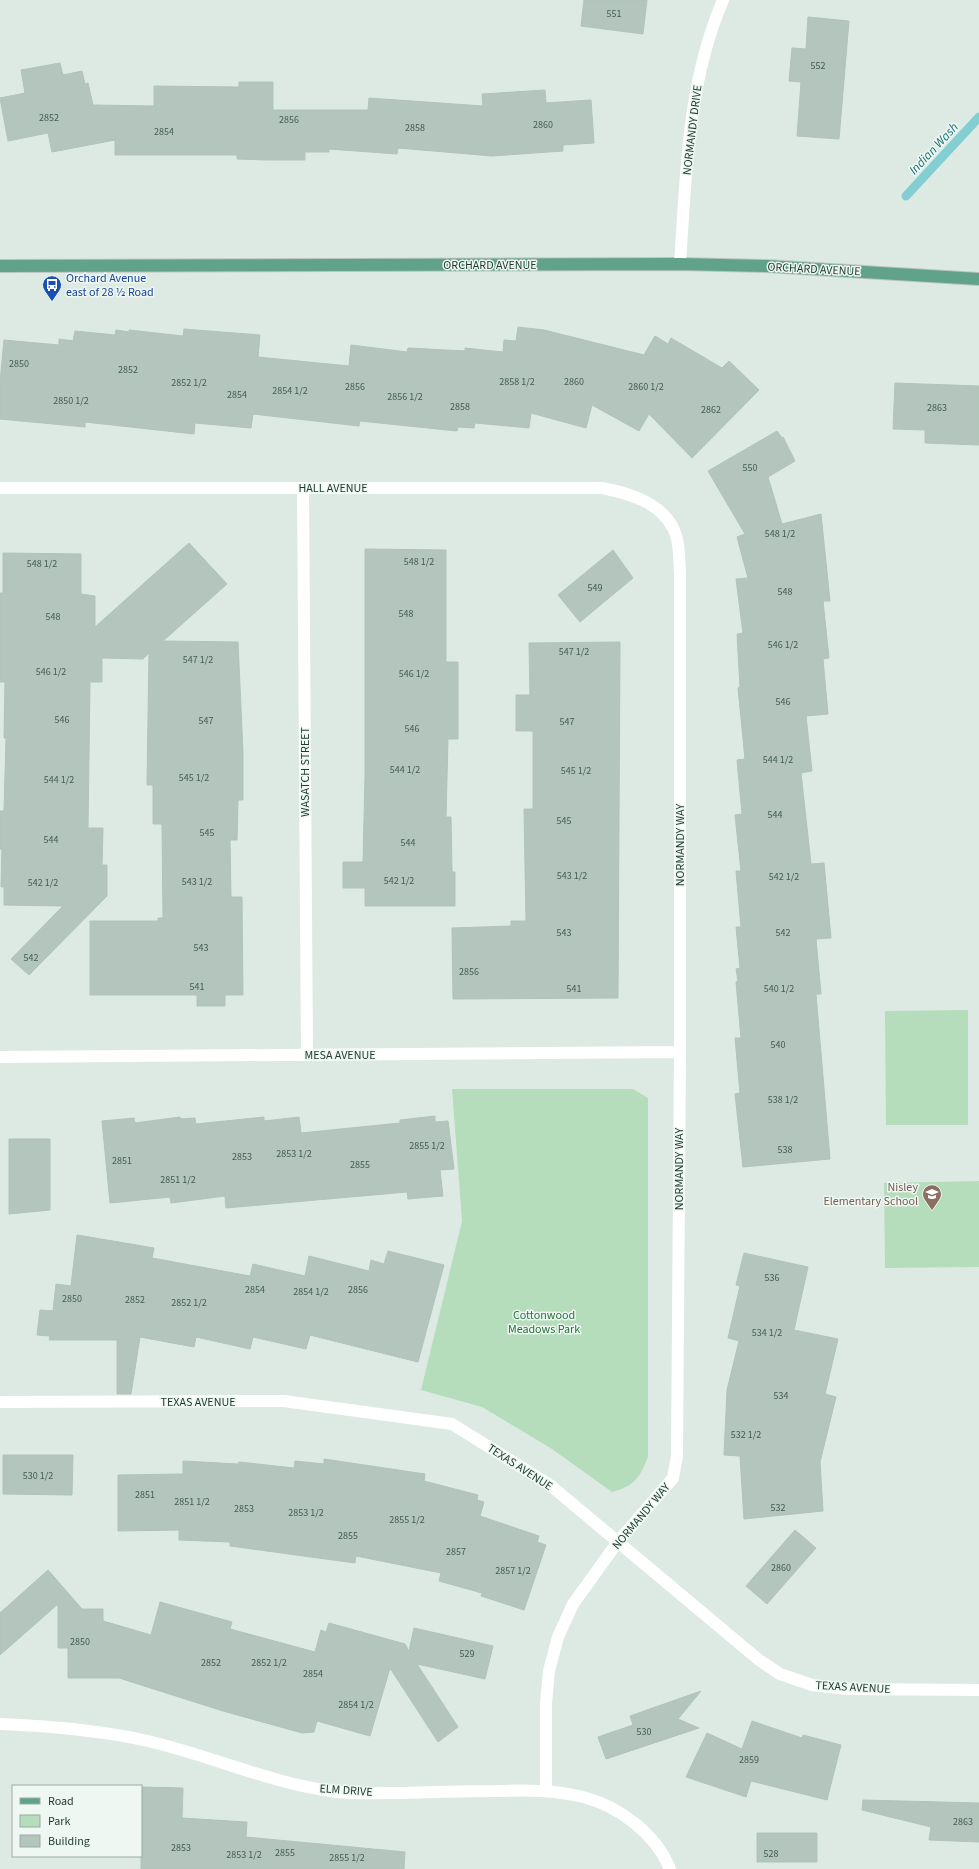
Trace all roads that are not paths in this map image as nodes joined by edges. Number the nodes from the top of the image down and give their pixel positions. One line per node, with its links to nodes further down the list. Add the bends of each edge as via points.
1 (723, 0): 2 (street, NORMANDY DRIVE, via 702,58 693,104)
2 (680, 264): 3 (main road, ORCHARD AVENUE); 4 (main road, ORCHARD AVENUE, via 766,266)
3 (0, 266)
4 (979, 279)
5 (0, 488): 6 (street, HALL AVENUE)
6 (303, 488): 7 (street, HALL AVENUE, via 602,488 626,492); 9 (street, WASATCH STREET)
7 (661, 512): 8 (street, NORMANDY WAY, via 673,528 680,574)
8 (680, 1052): 9 (street, MESA AVENUE); 12 (street, NORMANDY WAY, via 677,1456 673,1478)
9 (307, 1055): 10 (street, MESA AVENUE)
10 (0, 1057)
11 (0, 1402): 12 (street, TEXAS AVENUE, via 284,1402 452,1424 550,1485)
12 (617, 1543): 13 (street, TEXAS AVENUE, via 759,1660 780,1674 812,1685 847,1689); 15 (street, NORMANDY WAY, via 572,1604 558,1637 549,1671 546,1703)
13 (979, 1690)
14 (0, 1724): 15 (street, ELM DRIVE, via 46,1725 122,1736 293,1784 339,1792)
15 (546, 1790): 16 (street, ELM DRIVE, via 584,1797 632,1820 666,1859)
16 (670, 1869)

